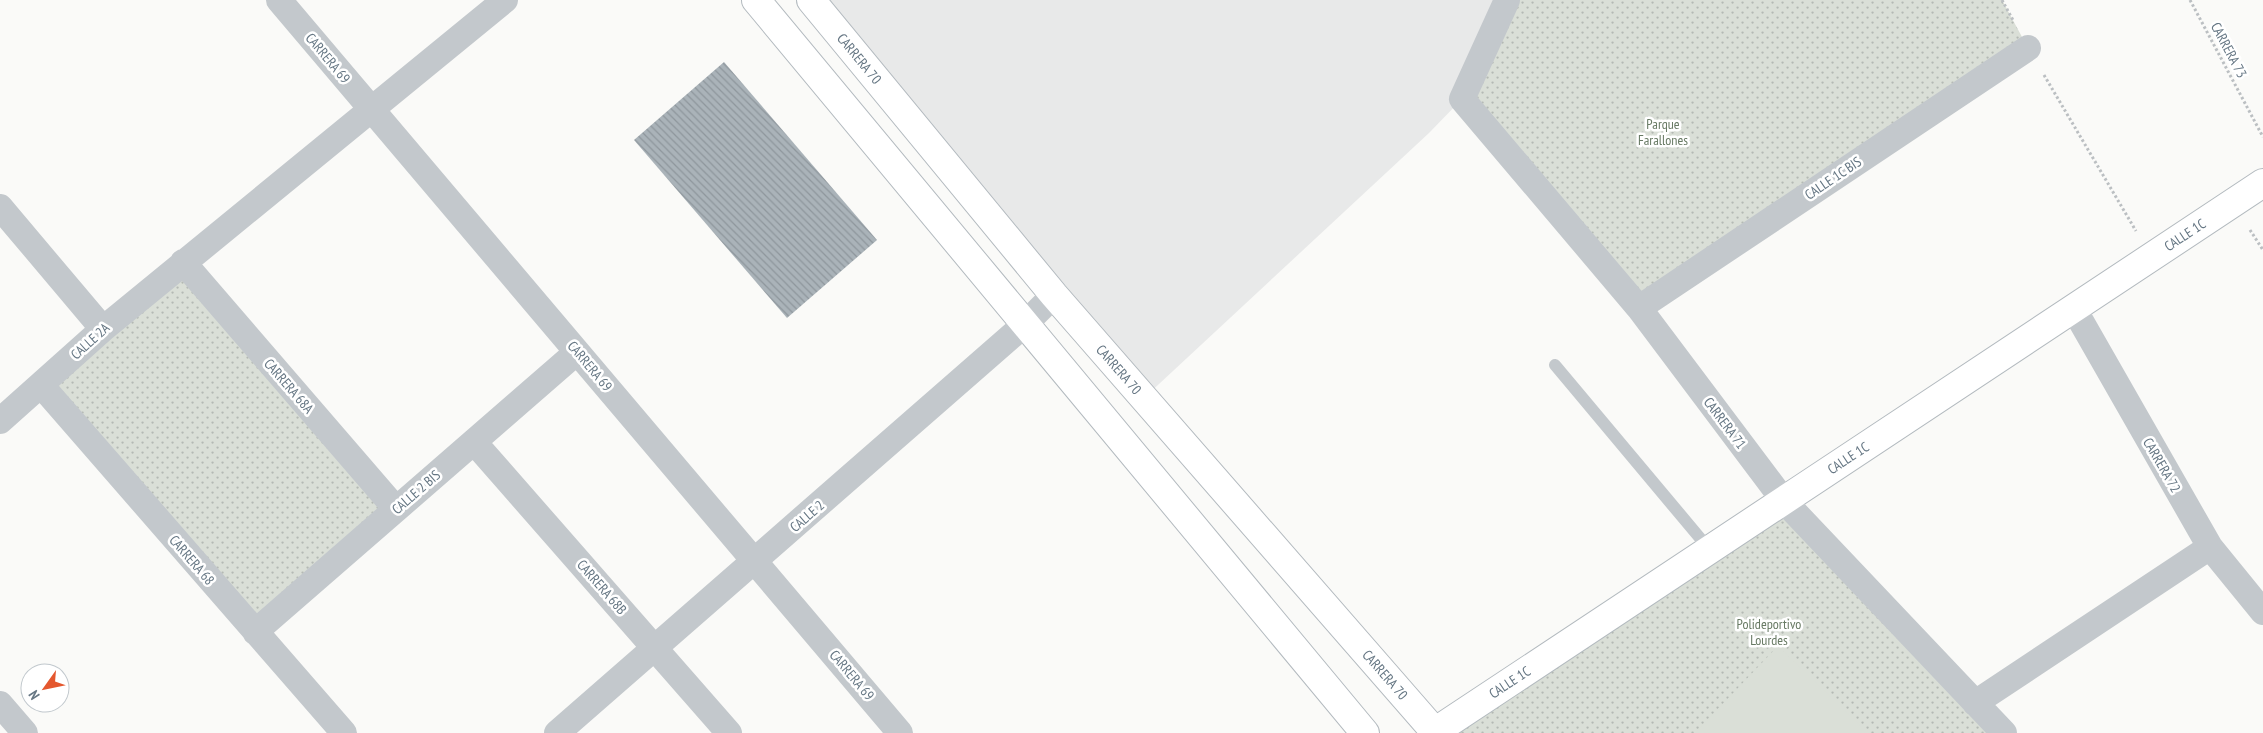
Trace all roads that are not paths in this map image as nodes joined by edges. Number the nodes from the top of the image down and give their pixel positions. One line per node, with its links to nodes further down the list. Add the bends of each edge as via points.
1 (279, 0): 7 (street, CARRERA 69)
2 (505, 0): 7 (street, CALLE 2A)
3 (756, 0): 14 (street)
4 (811, 0): 11 (street, CARRERA 70)
5 (1507, 0): 12 (street, CARRERA 71, via 1462,98)
6 (2028, 48): 12 (street, CALLE 1C BIS)
7 (371, 108): 10 (street, CALLE 2A); 16 (street, CARRERA 69)
8 (2263, 184): 13 (street, CALLE 1C)
9 (0, 207): 15 (street)
10 (182, 262): 15 (street, CALLE 2A); 22 (street, CARRERA 68A)
11 (1054, 295): 14 (street, CALLE 2); 31 (street, CARRERA 70)
12 (1639, 308): 21 (street, CARRERA 71)
13 (2074, 309): 21 (street, CALLE 1C); 23 (street, CARRERA 72)
14 (1024, 325): 25 (street, CALLE 2); 39 (street)
15 (103, 329): 18 (street, CALLE 2A)
16 (577, 352): 20 (street, CALLE 2 BIS); 25 (street, CARRERA 69)
17 (1555, 365): 24 (lane)
18 (41, 385): 19 (street, CALLE 2A); 27 (street, CARRERA 68)
19 (0, 421)
20 (474, 442): 22 (street, CALLE 2 BIS); 28 (street, CARRERA 68B)
21 (1784, 501): 24 (street, CALLE 1C); 29 (street, CARRERA 71)
22 (396, 509): 27 (street, CALLE 2 BIS)
23 (2210, 547): 26 (street, CARRERA 72); 29 (street)
24 (1710, 550): 32 (street, CALLE 1C)
25 (755, 562): 28 (street, CALLE 2); 38 (street, CARRERA 69)
26 (2263, 612)
27 (255, 632): 35 (street, CARRERA 68)
28 (655, 648): 36 (street, CALLE 2); 37 (street, CARRERA 68B)
29 (1975, 703): 40 (street, CARRERA 71)
30 (0, 704): 34 (street)
31 (1410, 704): 32 (street, via 1423,708); 33 (street, CARRERA 70)
32 (1474, 706): 33 (street, CALLE 1C)
33 (1435, 732)
34 (25, 733)
35 (344, 733)
36 (556, 733)
37 (729, 733)
38 (900, 733)
39 (1365, 733)
40 (2004, 733)

